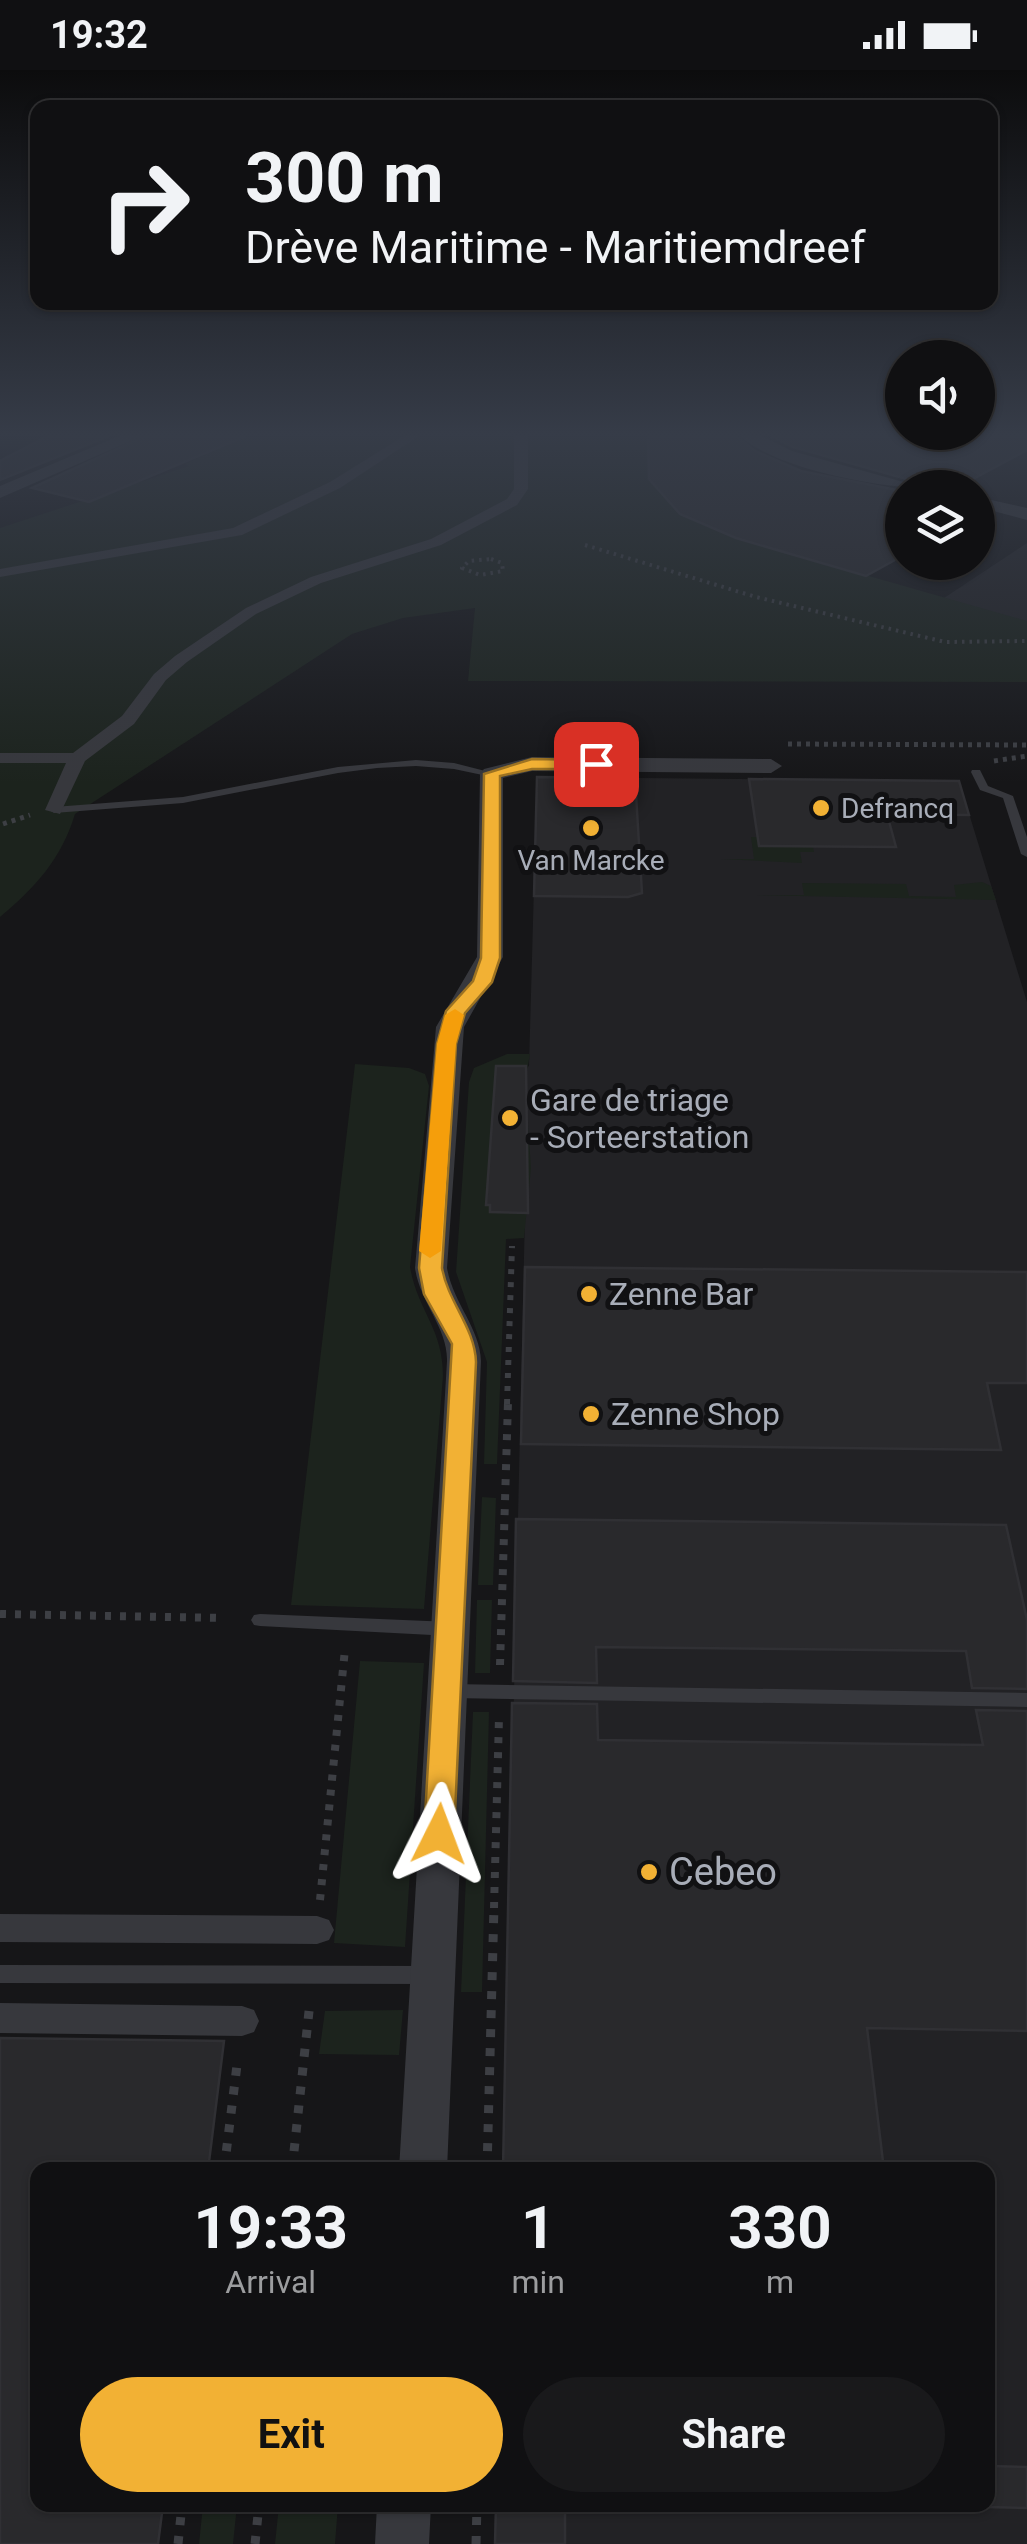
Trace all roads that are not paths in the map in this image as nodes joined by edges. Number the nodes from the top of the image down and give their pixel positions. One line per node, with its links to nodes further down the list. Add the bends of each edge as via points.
1 (125, 551): 3 (street)
2 (406, 551): 5 (street, via 316,580 251,611 181,658 128,720)
3 (0, 573)
4 (0, 758): 5 (street)
5 (76, 758): 9 (street)
6 (771, 766): 8 (street, via 532,764)
7 (976, 772): 10 (lane, via 984,788 1008,796)
8 (492, 774): 9 (lane, via 398,764 184,800); 12 (street, via 490,958 482,982 450,1027 430,1238 431,1282 464,1344)
9 (54, 810)
10 (1027, 854)
11 (260, 1620): 12 (lane)
12 (451, 1629): 13 (street)
13 (447, 1691): 14 (lane); 18 (street)
14 (1027, 1700)
15 (0, 1928): 16 (street)
16 (316, 1930)
17 (0, 1974): 18 (lane)
18 (431, 1975): 21 (street)
19 (0, 2018): 20 (street)
20 (242, 2021)
21 (423, 2162)
22 (404, 2512): 23 (street)
23 (402, 2544)

